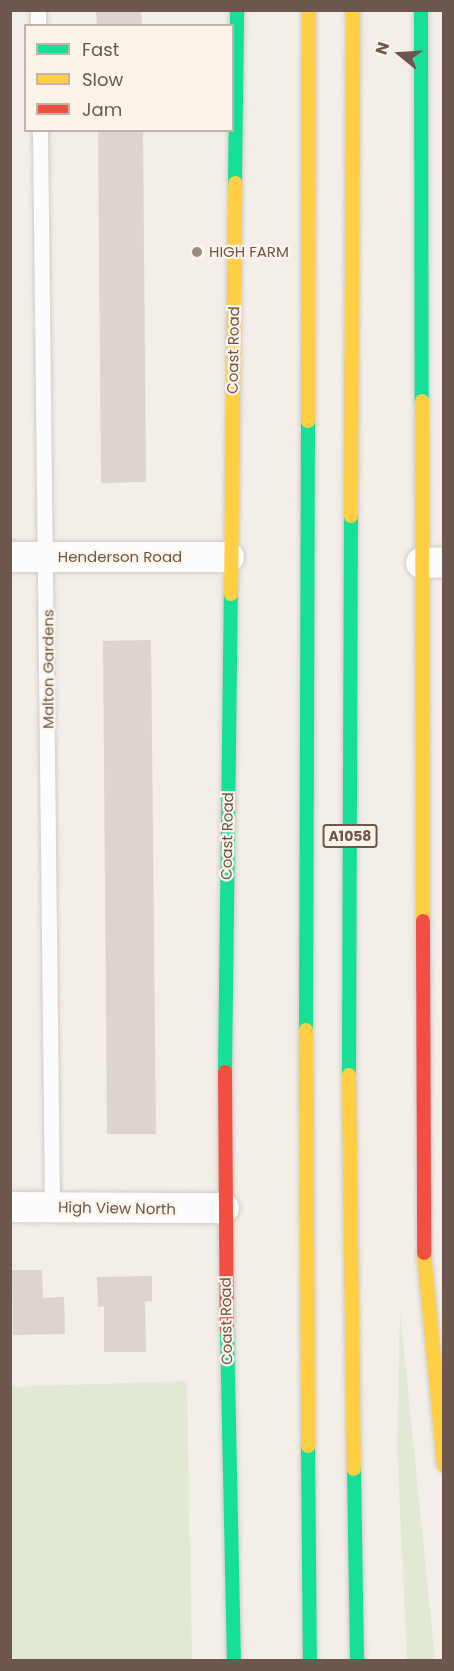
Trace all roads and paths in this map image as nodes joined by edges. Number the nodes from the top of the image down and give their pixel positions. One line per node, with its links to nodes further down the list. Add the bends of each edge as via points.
1 (237, 10): 8 (main road, Coast Road)
2 (309, 10): 16 (main road, A1058, via 305,1191)
3 (353, 10): 17 (main road, A1058, via 349,1175)
4 (422, 10): 9 (main road)
5 (40, 132): 7 (lane, Malton Gardens)
6 (10, 557): 7 (street, Henderson Road)
7 (47, 557): 8 (street, Henderson Road); 11 (lane, Malton Gardens)
8 (229, 557): 12 (main road, Coast Road)
9 (432, 562): 13 (main road)
10 (10, 1207): 11 (street, High View North)
11 (52, 1207): 12 (street, High View North)
12 (224, 1208): 15 (main road, Coast Road)
13 (433, 1210): 14 (main road, via 425,1278)
14 (444, 1465)
15 (234, 1660)
16 (310, 1660)
17 (357, 1660)

